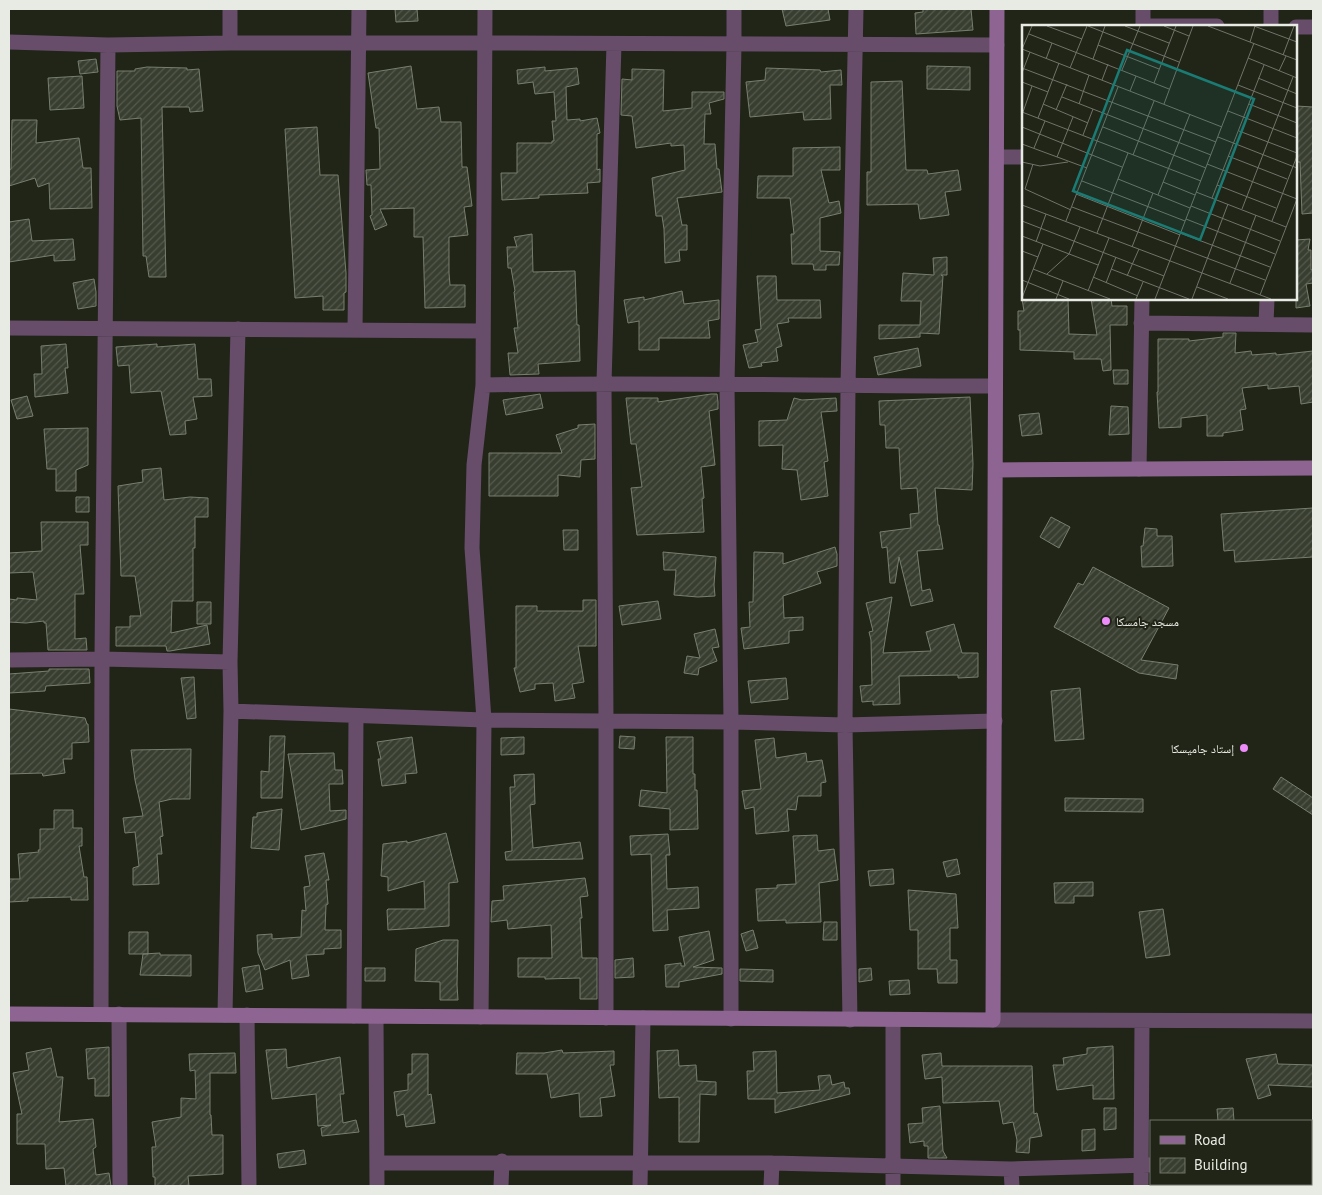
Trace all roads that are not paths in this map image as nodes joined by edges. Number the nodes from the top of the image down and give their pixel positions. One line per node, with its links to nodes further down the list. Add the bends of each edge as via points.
1 (230, 9): 14 (street)
2 (359, 9): 15 (street)
3 (485, 9): 16 (street)
4 (734, 9): 18 (street)
5 (856, 9): 20 (street)
6 (997, 9): 21 (street)
7 (1143, 9): 9 (street)
8 (1271, 9): 10 (street)
9 (1143, 25)
10 (1271, 25)
11 (1297, 27): 12 (street)
12 (1313, 27)
13 (9, 42): 19 (street)
14 (230, 43): 15 (street); 19 (street)
15 (359, 43): 16 (street); 32 (street)
16 (484, 43): 17 (street); 33 (street)
17 (614, 44): 18 (street); 34 (street)
18 (734, 44): 20 (street); 36 (street)
19 (108, 45): 30 (street)
20 (856, 45): 21 (street); 37 (street)
21 (997, 45): 22 (street)
22 (997, 157): 23 (street); 38 (street)
23 (1022, 157)
24 (1142, 300): 26 (street)
25 (1266, 300): 27 (street)
26 (1141, 323): 27 (street); 40 (street)
27 (1266, 324): 28 (street)
28 (1313, 324)
29 (9, 328): 30 (street)
30 (104, 329): 31 (street); 42 (street)
31 (238, 329): 32 (street); 44 (street)
32 (355, 330): 33 (street)
33 (482, 331): 35 (street)
34 (604, 382): 35 (street); 36 (street); 48 (street)
35 (483, 384): 47 (street, via 474,464 472,548)
36 (727, 384): 37 (street); 50 (street)
37 (848, 386): 38 (street); 51 (street)
38 (996, 386): 41 (street)
39 (1313, 468): 40 (street)
40 (1139, 469): 41 (street)
41 (996, 470): 49 (street)
42 (102, 659): 43 (street); 44 (street); 53 (street)
43 (9, 660)
44 (230, 662): 45 (street)
45 (231, 711): 46 (street); 55 (street)
46 (356, 716): 47 (street); 57 (street)
47 (484, 720): 48 (street); 59 (street)
48 (606, 721): 50 (street); 60 (street)
49 (995, 721): 51 (street); 65 (street)
50 (731, 722): 51 (street); 62 (street)
51 (845, 725): 63 (street)
52 (9, 1014): 53 (street)
53 (101, 1014): 54 (street)
54 (119, 1014): 55 (street); 75 (street)
55 (225, 1015): 56 (street)
56 (247, 1015): 57 (street); 76 (street)
57 (354, 1016): 58 (street)
58 (376, 1017): 59 (street); 69 (street)
59 (480, 1017): 60 (street)
60 (606, 1018): 61 (street)
61 (643, 1018): 62 (street); 70 (street)
62 (731, 1019): 63 (street)
63 (850, 1020): 64 (street)
64 (893, 1020): 65 (street); 73 (street)
65 (993, 1020): 66 (street)
66 (1142, 1021): 67 (street); 72 (street)
67 (1313, 1021)
68 (502, 1162): 69 (street); 70 (street); 78 (street)
69 (377, 1163): 77 (street)
70 (640, 1163): 71 (street); 79 (street)
71 (772, 1163): 73 (street); 80 (street)
72 (1146, 1165): 74 (street); 83 (street)
73 (893, 1166): 74 (street); 81 (street)
74 (1011, 1169): 82 (street)
75 (120, 1186)
76 (249, 1186)
77 (377, 1186)
78 (501, 1186)
79 (640, 1186)
80 (771, 1186)
81 (893, 1186)
82 (1012, 1186)
83 (1141, 1186)

